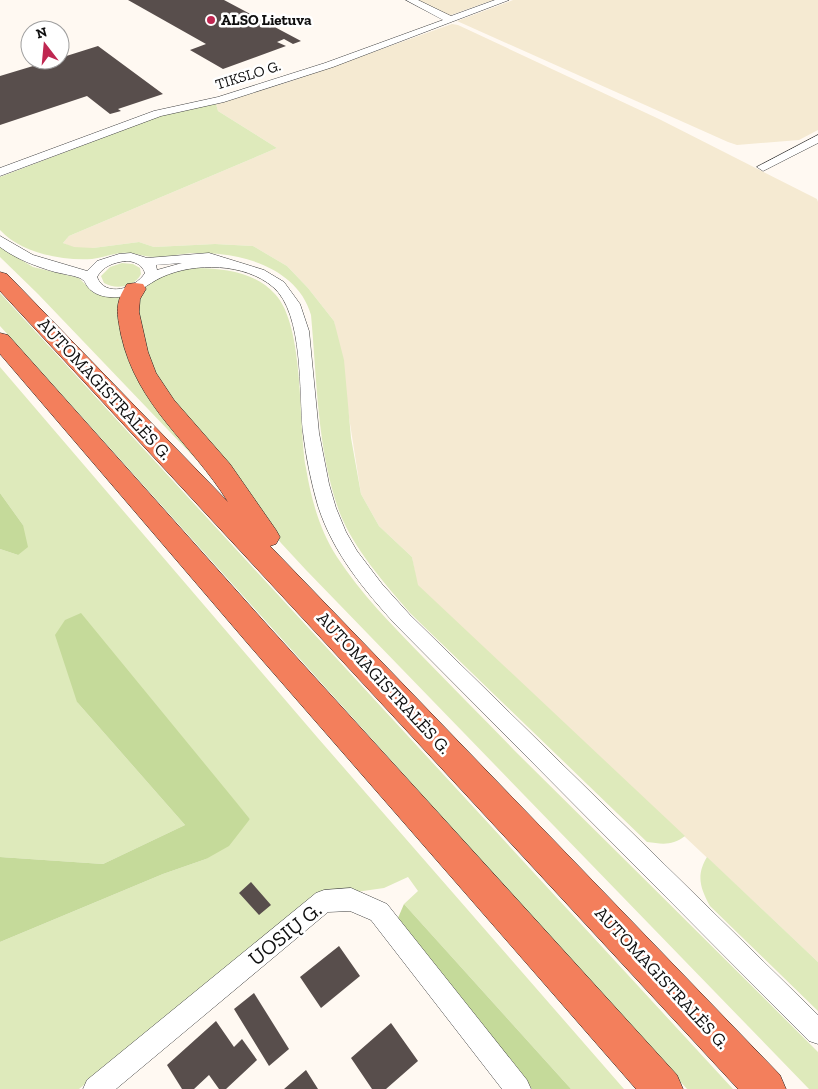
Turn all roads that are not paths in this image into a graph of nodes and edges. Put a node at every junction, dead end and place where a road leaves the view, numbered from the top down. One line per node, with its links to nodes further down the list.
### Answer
1 (411, 0): 3 (street)
2 (504, 0): 3 (street, TIKSLO G.)
3 (451, 20): 6 (street, TIKSLO G.)
4 (818, 138): 5 (street)
5 (763, 167)
6 (0, 172)
7 (0, 240): 8 (street)
8 (33, 259): 10 (street); 13 (street)
9 (145, 262): 10 (street); 11 (street); 14 (street)
10 (103, 263): 13 (street)
11 (232, 264): 14 (street); 17 (street)
12 (0, 278): 16 (highway, AUTOMAGISTRALĖS G.)
13 (91, 279): 14 (street)
14 (143, 283): 16 (highway)
15 (0, 340): 20 (highway)
16 (667, 983): 21 (highway, AUTOMAGISTRALĖS G.)
17 (818, 1032)
18 (96, 1089): 19 (street, UOSIŲ G.)
19 (518, 1089)
20 (663, 1089)
21 (766, 1089)

